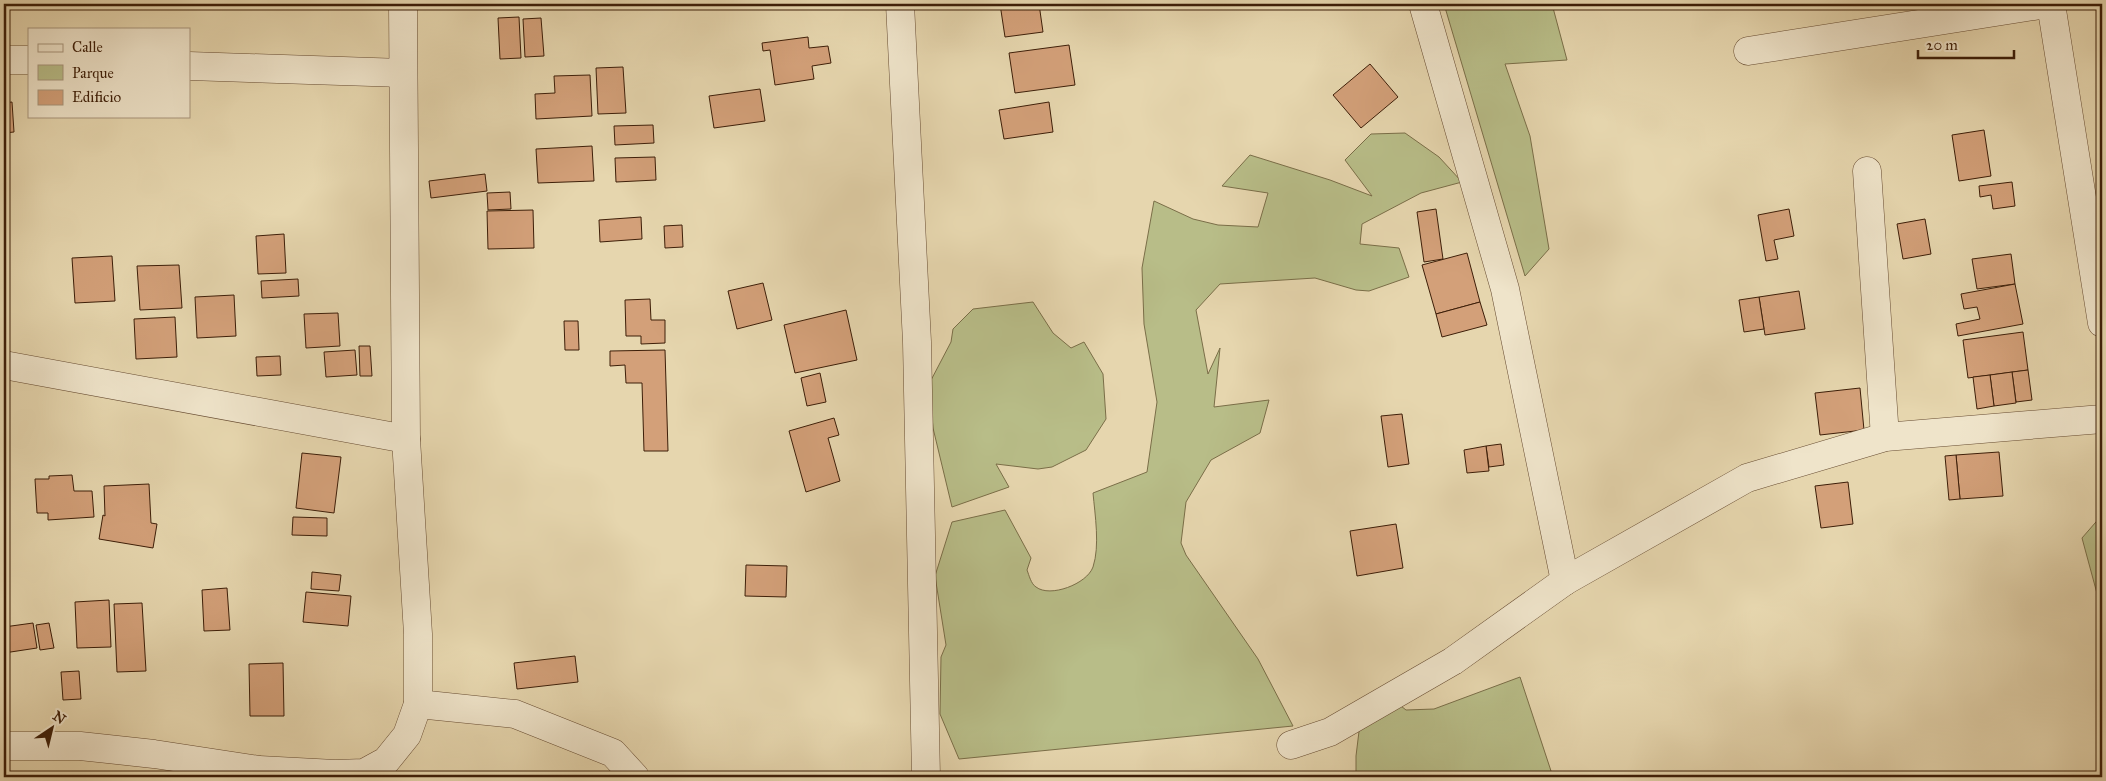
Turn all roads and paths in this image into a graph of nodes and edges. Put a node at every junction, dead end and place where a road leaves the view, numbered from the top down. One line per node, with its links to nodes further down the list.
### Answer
1 (403, 4): 10 (street)
2 (900, 4): 22 (street)
3 (1423, 4): 17 (street)
4 (2046, 4): 6 (street)
5 (2051, 4): 12 (street)
6 (1748, 51)
7 (4, 60): 8 (street)
8 (28, 60)
9 (190, 66): 10 (street)
10 (403, 73): 16 (street)
11 (1867, 171): 15 (street)
12 (2102, 323)
13 (4, 366): 16 (street)
14 (2102, 420): 15 (street)
15 (1885, 437): 17 (street)
16 (406, 439): 18 (street)
17 (1565, 581): 19 (street)
18 (418, 704): 20 (street); 21 (street)
19 (1291, 745)
20 (4, 746)
21 (635, 777)
22 (926, 777)

